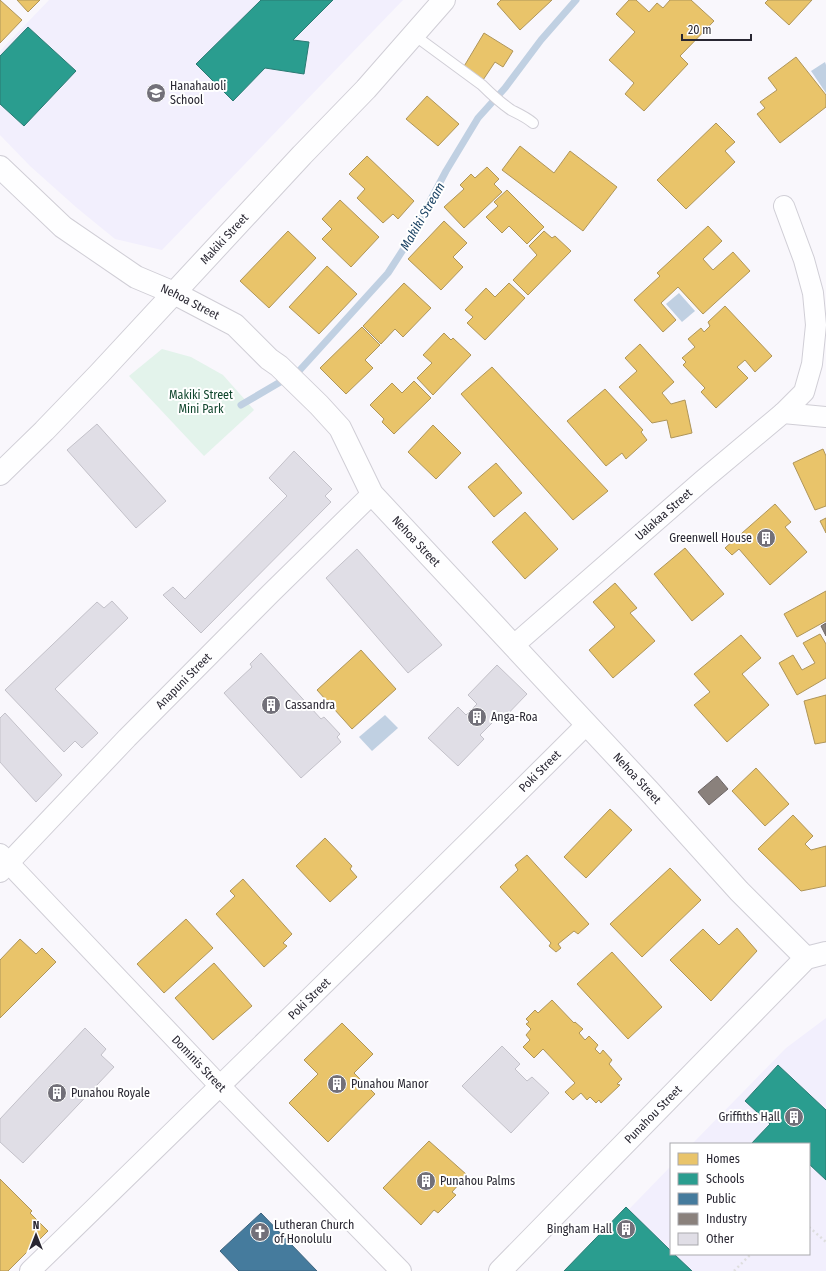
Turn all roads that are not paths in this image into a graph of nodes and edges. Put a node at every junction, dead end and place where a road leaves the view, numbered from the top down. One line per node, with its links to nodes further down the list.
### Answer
1 (444, 0): 2 (street, Makiki Street)
2 (414, 35): 3 (lane); 6 (street, Makiki Street)
3 (533, 123)
4 (0, 167): 6 (street, Nehoa Street)
5 (784, 206): 7 (street, Ualakaa Street)
6 (174, 293): 9 (street, Makiki Street); 10 (street, Nehoa Street)
7 (783, 413): 8 (street); 11 (street, Ualakaa Street)
8 (826, 417)
9 (0, 474)
10 (372, 494): 11 (street, Nehoa Street); 13 (street, Anapuni Street)
11 (513, 646): 12 (street, Nehoa Street)
12 (587, 724): 14 (street, Nehoa Street); 15 (street, Poki Street)
13 (3, 863): 15 (street, Dominis Street)
14 (816, 956): 18 (street, Punahou Street)
15 (220, 1086): 16 (street, Poki Street); 17 (street, Dominis Street)
16 (30, 1271)
17 (401, 1271)
18 (500, 1271)

